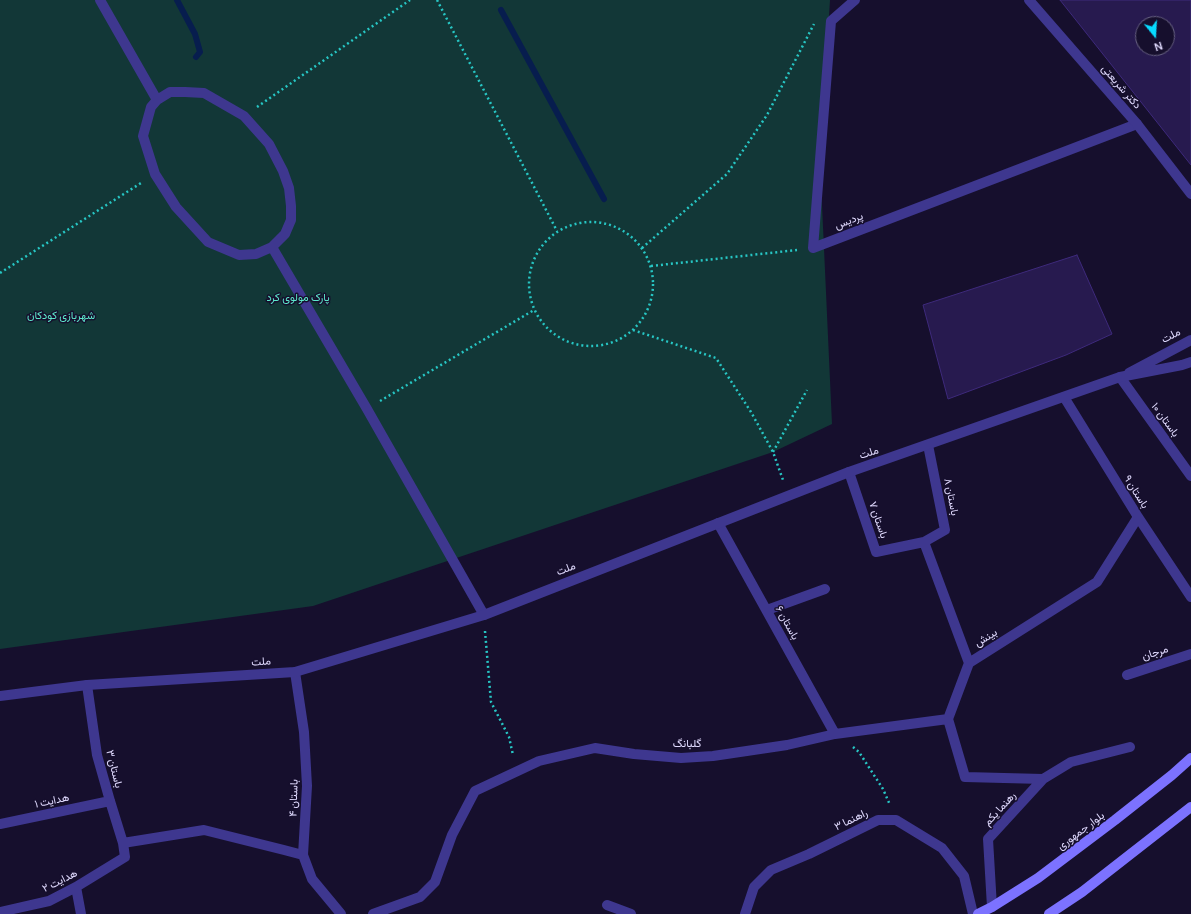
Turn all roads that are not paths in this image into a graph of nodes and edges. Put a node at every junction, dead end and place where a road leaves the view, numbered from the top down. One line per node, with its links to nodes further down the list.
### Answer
1 (100, 0): 4 (street)
2 (855, 0): 5 (street, پردیس)
3 (1029, 0): 5 (street, دکتر شریعتی)
4 (157, 100): 7 (street); 7 (street)
5 (1137, 124): 6 (street, دکتر شریعتی)
6 (1191, 194)
7 (272, 247): 21 (street)
8 (1191, 340): 10 (street, ملت)
9 (1191, 362): 10 (street, ملت)
10 (1120, 377): 11 (street, ملت); 14 (street, باستان ۱۰)
11 (1064, 397): 12 (street, ملت); 15 (street, باستان ۹)
12 (928, 445): 13 (street, ملت); 17 (street, باستان ۸)
13 (849, 472): 16 (street, ملت); 17 (street, باستان ۷)
14 (1191, 476)
15 (1138, 517): 19 (street, باستان ۹); 23 (street, بینش)
16 (718, 523): 20 (street, باستان ۶); 21 (street, ملت)
17 (924, 542): 23 (street)
18 (825, 589): 20 (street)
19 (1190, 594)
20 (767, 610): 29 (street, باستان ۶)
21 (484, 615): 24 (street, ملت)
22 (1191, 654): 25 (street, مرجان)
23 (969, 663): 28 (street, بینش)
24 (295, 672): 26 (street, ملت); 37 (street, باستان ۴)
25 (1127, 675)
26 (87, 685): 27 (street, ملت); 33 (street, باستان ۳)
27 (0, 696)
28 (948, 719): 29 (street); 32 (street, رهنما یکم)
29 (835, 734): 45 (street, گلبانگ)
30 (1130, 747): 32 (street, رهنما یکم)
31 (1191, 758): 41 (main road, بلوار جمهوری)
32 (1043, 779): 41 (street, رهنما یکم)
33 (110, 802): 35 (street, هدایت ۱); 36 (street, باستان ۳)
34 (1191, 807): 50 (main road)
35 (0, 824)
36 (123, 843): 37 (street); 38 (street, باستان ۳)
37 (304, 855): 44 (street, باستان ۴)
38 (125, 857): 39 (street, هدایت ۲)
39 (76, 887): 42 (street, هدایت ۲); 43 (street)
40 (607, 905): 46 (street)
41 (992, 907): 49 (main road, بلوار جمهوری)
42 (0, 912)
43 (81, 914)
44 (341, 914)
45 (372, 914)
46 (631, 914)
47 (745, 914): 48 (street, راهنما ۳)
48 (973, 914)
49 (978, 914)
50 (1049, 914)

